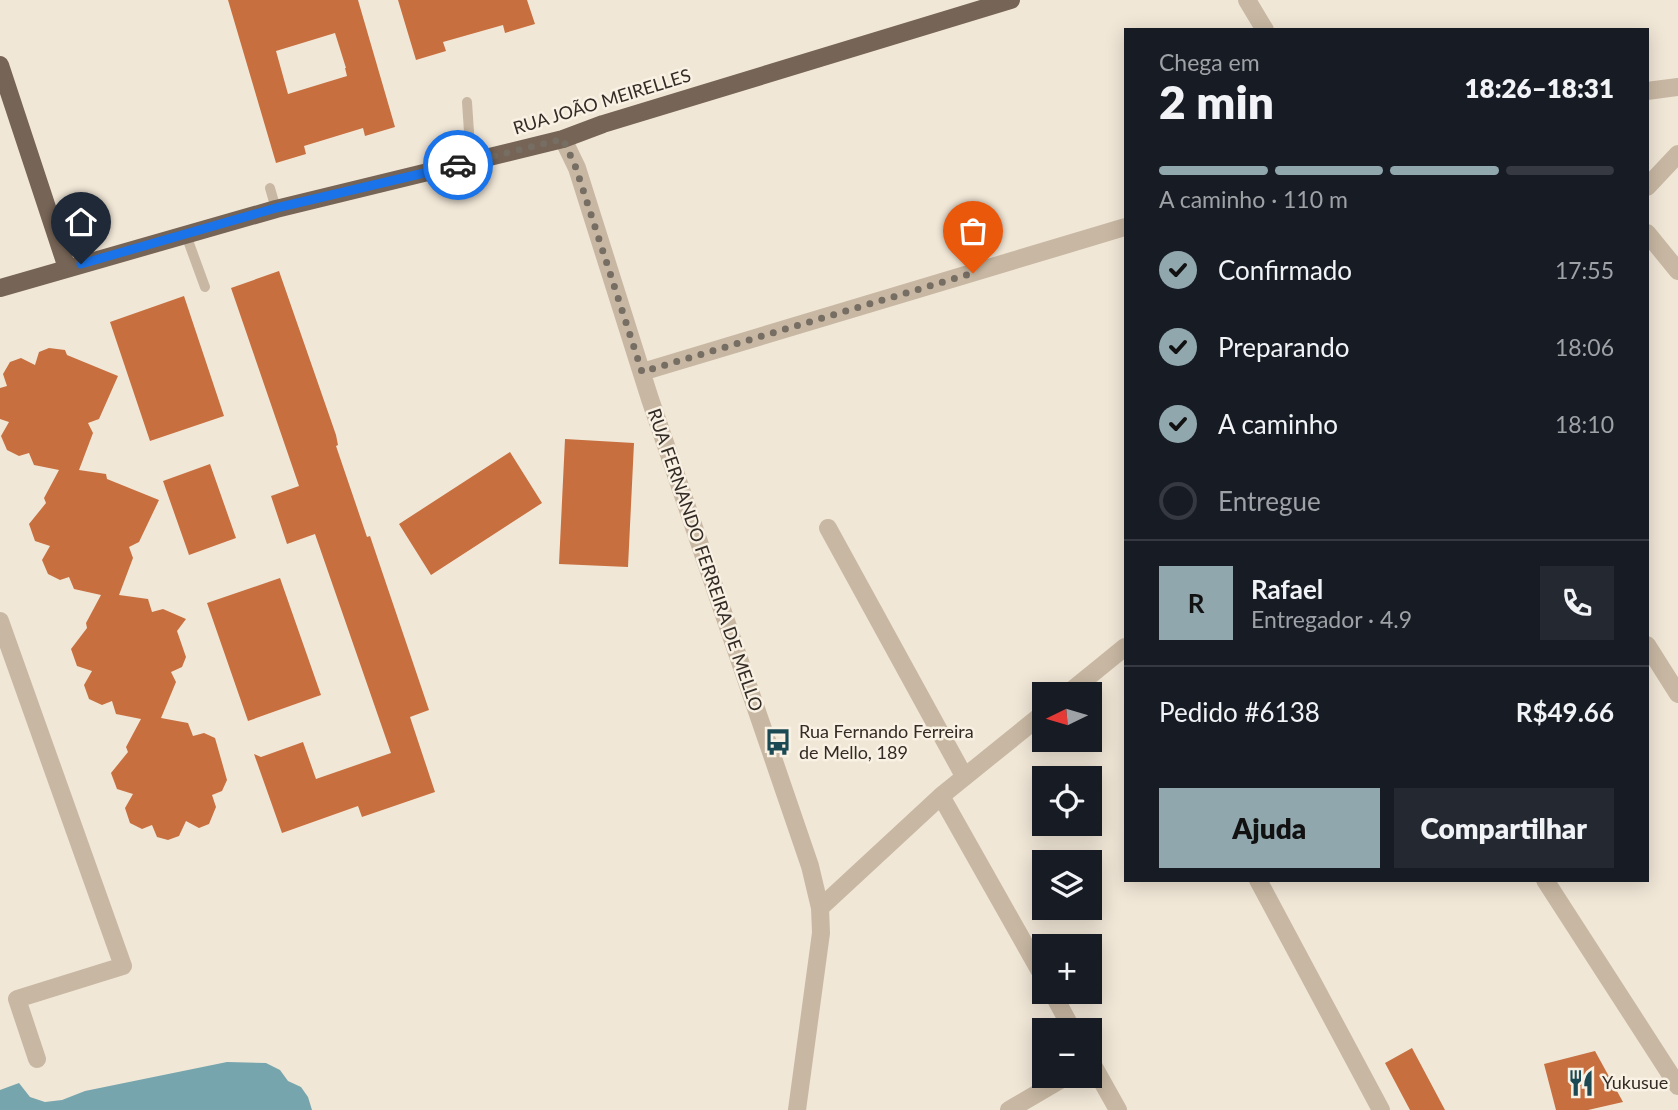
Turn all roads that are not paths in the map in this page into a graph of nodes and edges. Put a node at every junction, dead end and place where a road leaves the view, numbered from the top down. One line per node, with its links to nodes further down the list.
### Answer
1 (1011, 0): 8 (main road, RUA JOÃO MEIRELLES)
2 (1247, 0): 3 (street)
3 (1264, 28)
4 (0, 65): 17 (main road)
5 (1678, 87): 6 (street)
6 (1649, 91)
7 (467, 102): 10 (lane)
8 (563, 139): 10 (main road, RUA JOÃO MEIRELLES); 21 (street, RUA FERNANDO FERREIRA DE MELLO)
9 (1678, 154): 11 (street)
10 (471, 162): 13 (main road, RUA JOÃO MEIRELLES)
11 (1649, 185)
12 (270, 188): 13 (lane)
13 (276, 208): 15 (main road, RUA JOÃO MEIRELLES)
14 (1124, 227): 21 (street)
15 (186, 235): 17 (main road, RUA JOÃO MEIRELLES); 19 (lane)
16 (1649, 235): 18 (street)
17 (67, 268): 20 (main road, RUA JOÃO MEIRELLES)
18 (1678, 271)
19 (205, 287)
20 (0, 288)
21 (642, 372): 33 (street, RUA FERNANDO FERREIRA DE MELLO)
22 (828, 528): 29 (street)
23 (0, 621): 35 (street)
24 (1124, 648): 26 (street)
25 (1649, 648): 27 (street)
26 (1082, 682)
27 (1678, 694)
28 (1032, 722): 29 (street)
29 (964, 776): 30 (street)
30 (940, 796): 33 (street); 34 (street)
31 (1259, 882): 42 (street)
32 (1546, 882): 37 (street)
33 (820, 908): 39 (street, RUA FERNANDO FERREIRA DE MELLO)
34 (1032, 957)
35 (37, 1059)
36 (1102, 1082): 41 (street)
37 (1678, 1086)
38 (1047, 1088): 40 (street)
39 (797, 1110)
40 (1009, 1110)
41 (1118, 1110)
42 (1381, 1110)

